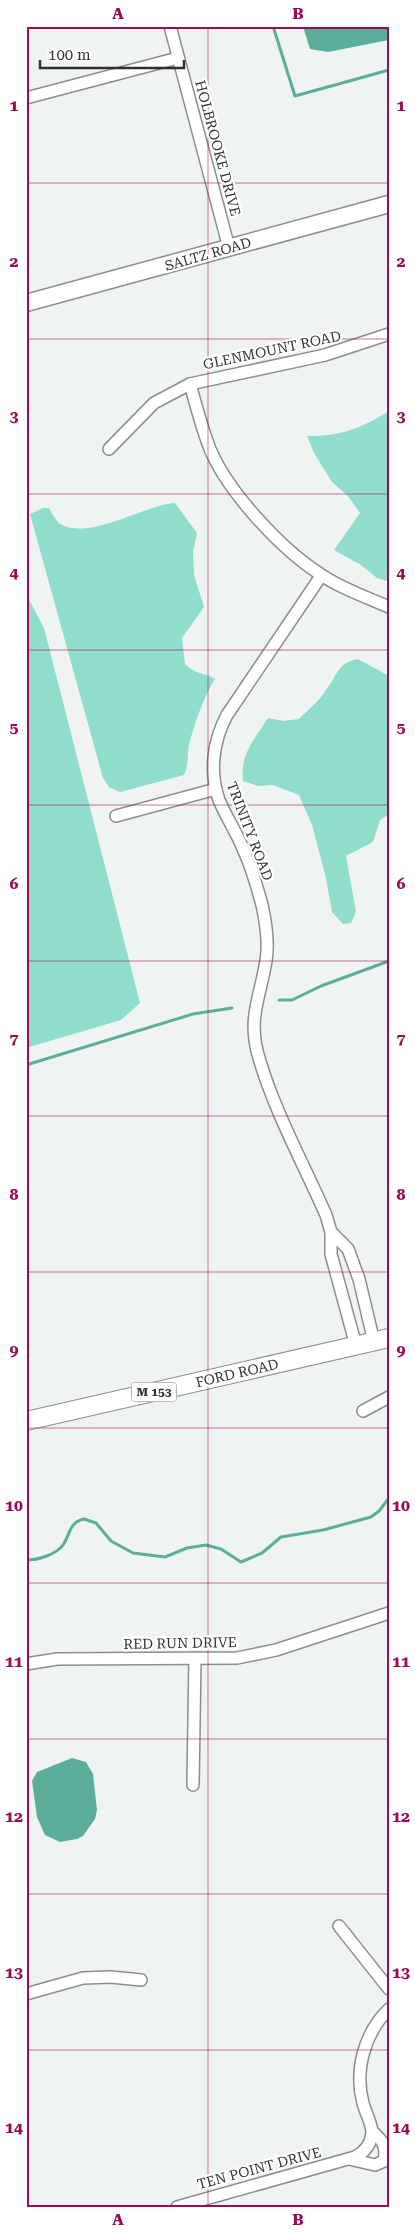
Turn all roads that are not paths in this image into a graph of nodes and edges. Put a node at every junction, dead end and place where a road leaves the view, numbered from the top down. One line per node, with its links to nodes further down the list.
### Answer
1 (170, 26): 2 (street, HOLBROOKE DRIVE)
2 (178, 58): 3 (street); 5 (street, HOLBROOKE DRIVE)
3 (26, 98)
4 (389, 204): 5 (street, SALTZ ROAD)
5 (229, 248): 6 (street, SALTZ ROAD)
6 (26, 303)
7 (389, 334): 8 (street, GLENMOUNT ROAD)
8 (190, 384): 9 (street, GLENMOUNT ROAD); 10 (street)
9 (109, 450)
10 (321, 576): 11 (street); 12 (street, TRINITY ROAD)
11 (389, 606)
12 (216, 789): 13 (street); 14 (street, TRINITY ROAD)
13 (116, 816)
14 (331, 1232): 15 (street, TRINITY ROAD); 16 (street, TRINITY ROAD)
15 (382, 1340): 16 (main road, FORD ROAD / M 153)
16 (356, 1346): 19 (main road, FORD ROAD / M 153)
17 (389, 1397): 18 (street)
18 (363, 1411)
19 (26, 1421)
20 (389, 1613): 21 (street, RED RUN DRIVE)
21 (195, 1658): 22 (street, RED RUN DRIVE); 23 (street)
22 (26, 1664)
23 (193, 1785)
24 (339, 1926): 26 (street)
25 (141, 1980): 27 (street)
26 (389, 1989)
27 (26, 1994)
28 (389, 2008): 29 (street)
29 (372, 2131): 30 (street, TEN POINT DRIVE); 30 (street, TEN POINT DRIVE)
30 (349, 2159): 31 (street, TEN POINT DRIVE)
31 (177, 2207)

